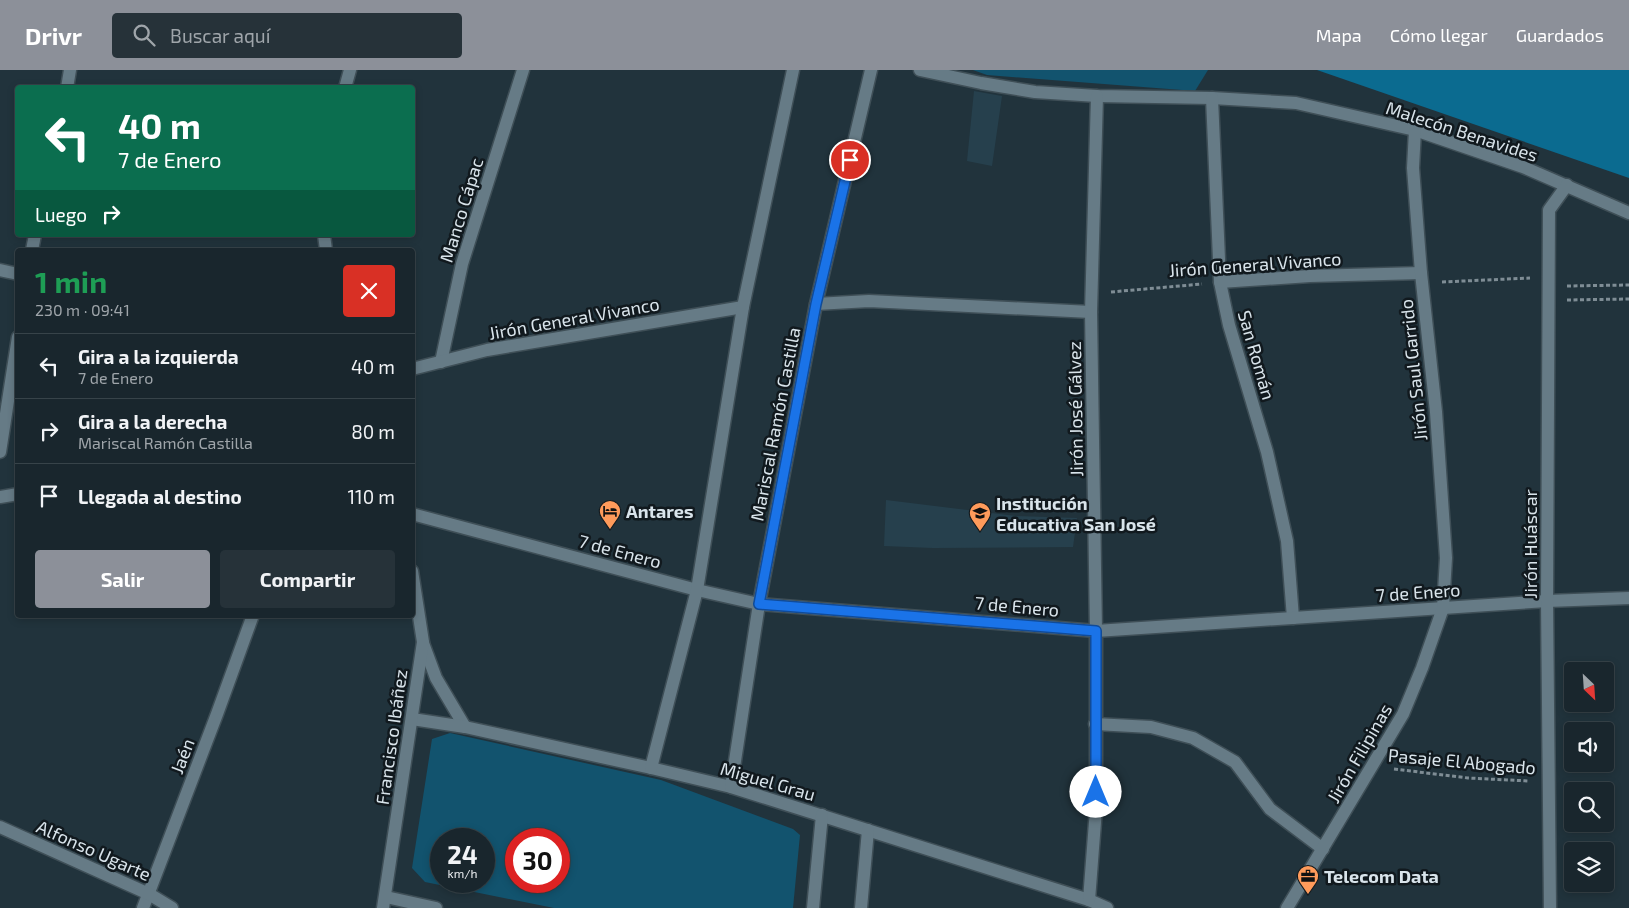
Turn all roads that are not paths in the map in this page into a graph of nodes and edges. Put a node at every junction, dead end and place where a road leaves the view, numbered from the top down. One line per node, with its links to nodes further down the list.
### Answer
1 (70, 70): 7 (street)
2 (350, 70): 8 (street)
3 (523, 70): 22 (street, Manco Cápac)
4 (793, 70): 19 (street)
5 (871, 70): 18 (street, Mariscal Ramón Castilla)
6 (920, 70): 9 (street, Malecón Benavides)
7 (68, 85)
8 (346, 85)
9 (1097, 96): 10 (street, Malecón Benavides); 20 (street, Jirón José Gálvez)
10 (1212, 98): 11 (street, Malecón Benavides); 17 (street, San Román)
11 (1415, 130): 12 (street, Malecón Benavides); 16 (street, Jirón Saul Garrido)
12 (1567, 185): 13 (street, Malecón Benavides); 31 (street, Jirón Huáscar)
13 (1629, 213)
14 (0, 270): 15 (street)
15 (15, 273)
16 (1422, 278): 17 (street, Jirón General Vivanco); 33 (street, Jirón Saul Garrido)
17 (1220, 282): 35 (street, San Román)
18 (816, 304): 20 (street); 32 (street, Mariscal Ramón Castilla)
19 (743, 307): 22 (street, Jirón General Vivanco); 29 (street)
20 (1091, 312): 36 (street, Jirón José Gálvez)
21 (15, 356): 24 (street)
22 (441, 362): 23 (street, Jirón General Vivanco)
23 (415, 368)
24 (0, 452)
25 (15, 494): 26 (street)
26 (0, 497)
27 (415, 515): 29 (street, 7 de Enero)
28 (415, 590): 37 (street, Francisco Ibáñez)
29 (697, 590): 32 (street, 7 de Enero); 41 (street)
30 (1629, 598): 31 (street, 7 de Enero)
31 (1547, 601): 33 (street, 7 de Enero); 57 (street, Jirón Huáscar)
32 (759, 604): 36 (street, 7 de Enero); 42 (street, Mariscal Ramón Castilla)
33 (1442, 608): 35 (street, 7 de Enero); 46 (street, Jirón Filipinas)
34 (251, 618): 47 (street, Jaén)
35 (1293, 618): 36 (street, 7 de Enero)
36 (1096, 631): 39 (street, Jirón José Gálvez)
37 (423, 642): 38 (street, Francisco Ibáñez); 40 (street)
38 (412, 718): 40 (street, Miguel Grau); 49 (street, Francisco Ibáñez)
39 (1096, 724): 46 (street); 48 (street, Jirón José Gálvez)
40 (465, 728): 41 (street, Miguel Grau)
41 (651, 768): 42 (street, Miguel Grau)
42 (730, 787): 43 (street, Miguel Grau)
43 (822, 815): 45 (street, Miguel Grau); 53 (street)
44 (0, 827): 47 (street, Alfonso Ugarte)
45 (868, 830): 48 (street, Miguel Grau); 54 (street)
46 (1323, 849): 56 (street, Jirón Filipinas)
47 (149, 894): 50 (street, Jaén); 51 (street, Alfonso Ugarte)
48 (1088, 900): 55 (street, Miguel Grau)
49 (385, 902): 52 (street)
50 (143, 908)
51 (172, 908)
52 (436, 908)
53 (813, 908)
54 (861, 908)
55 (1107, 908)
56 (1288, 908)
57 (1550, 908)

